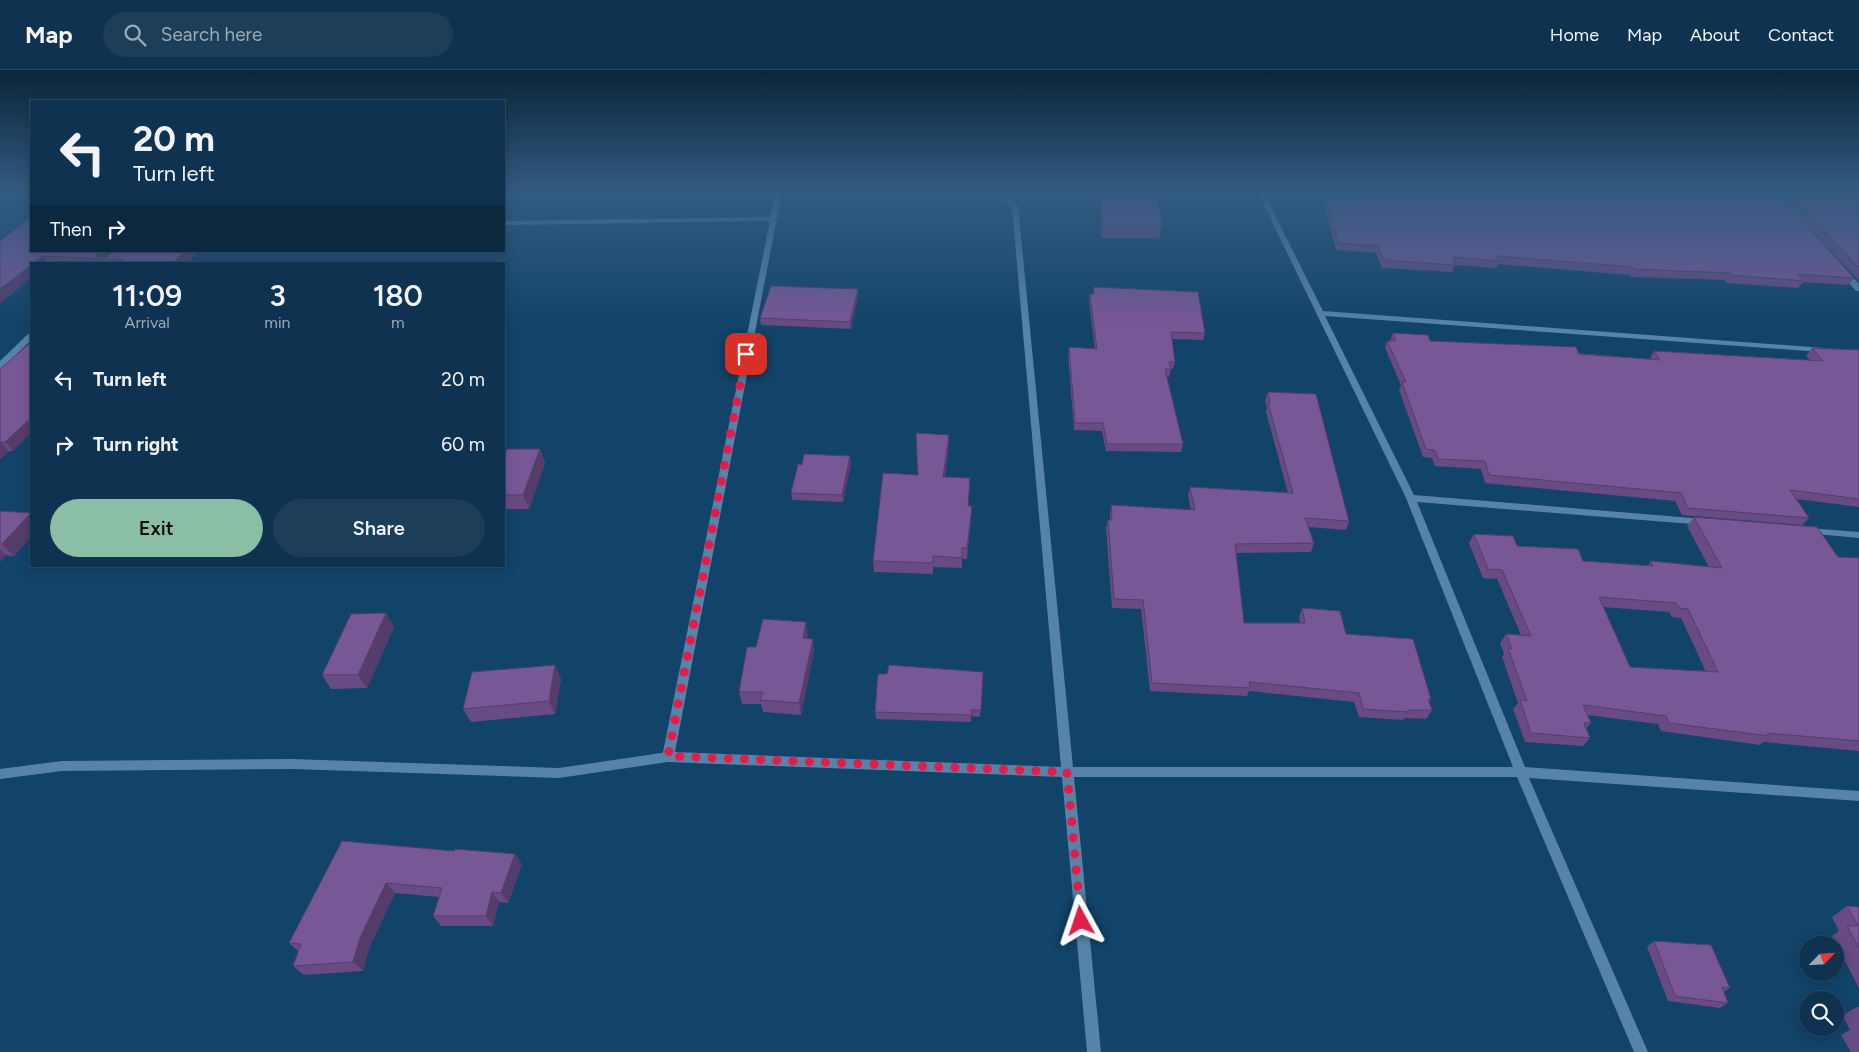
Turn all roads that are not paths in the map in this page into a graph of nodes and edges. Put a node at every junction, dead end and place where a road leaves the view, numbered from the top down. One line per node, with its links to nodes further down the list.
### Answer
1 (769, 237): 14 (street)
2 (1018, 237): 15 (street)
3 (1283, 237): 6 (street)
4 (1840, 268): 5 (street)
5 (1859, 289)
6 (1320, 313): 8 (street); 10 (street)
7 (30, 337): 9 (street)
8 (1830, 351)
9 (0, 366)
10 (1410, 498): 11 (street); 16 (street)
11 (1710, 523)
12 (1799, 530): 13 (street)
13 (1859, 535)
14 (668, 756): 15 (street); 17 (street)
15 (1067, 772): 16 (street); 19 (street)
16 (1521, 772): 18 (street); 20 (street)
17 (0, 774)
18 (1859, 796)
19 (1094, 1052)
20 (1641, 1052)

